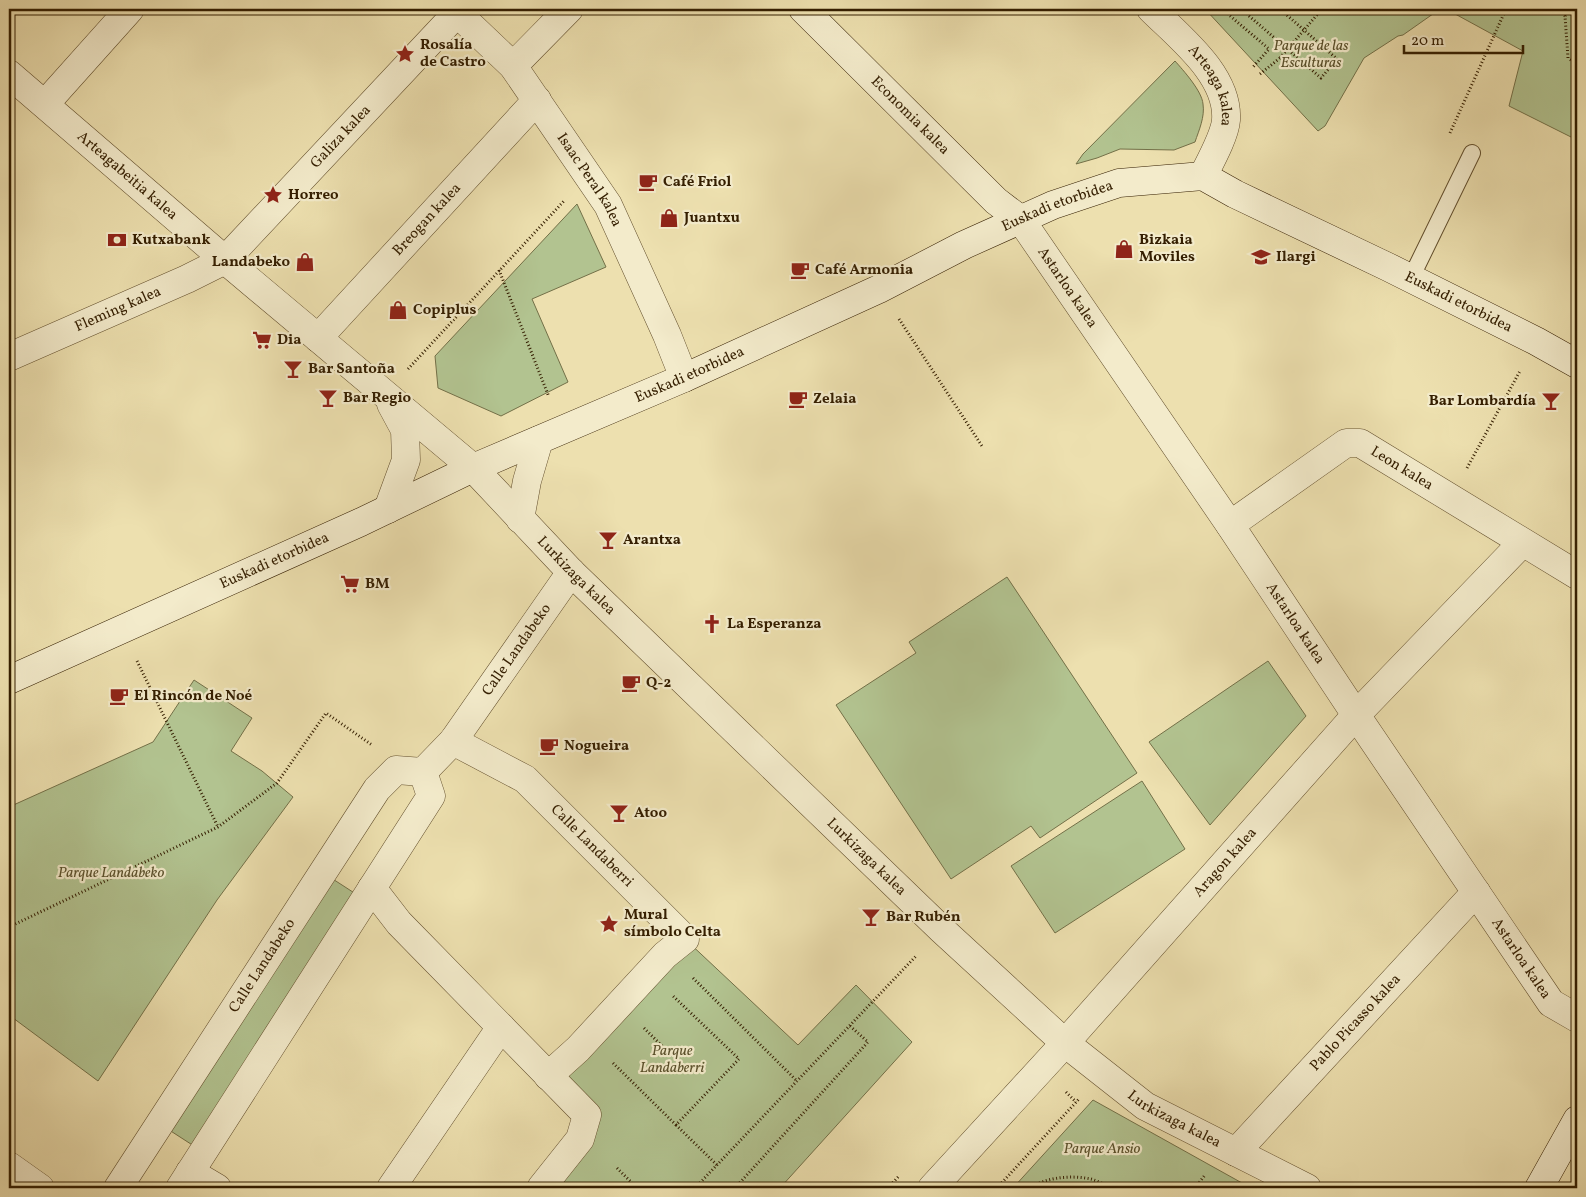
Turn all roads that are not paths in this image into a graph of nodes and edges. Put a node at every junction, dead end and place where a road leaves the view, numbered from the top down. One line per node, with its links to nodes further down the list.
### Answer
1 (130, 9): 9 (street)
2 (569, 9): 6 (street)
3 (803, 9): 12 (street, Economia kalea)
4 (1150, 9): 11 (street, Arteaga kalea)
5 (455, 11): 6 (street, Isaac Peral kalea); 13 (street, Galiza kalea)
6 (513, 66): 8 (street, Isaac Peral kalea)
7 (9, 74): 9 (street, Arteagabeitia kalea)
8 (537, 100): 15 (street, Breogan kalea); 18 (street, Isaac Peral kalea)
9 (45, 104): 13 (street, Arteagabeitia kalea)
10 (1472, 153): 14 (lane)
11 (1203, 176): 12 (street, Euskadi etorbidea); 14 (street, Euskadi etorbidea)
12 (1020, 220): 18 (street, Euskadi etorbidea); 24 (street, Astarloa kalea)
13 (225, 260): 15 (street, Arteagabeitia kalea); 16 (street, Fleming kalea)
14 (1411, 278): 17 (street, Euskadi etorbidea)
15 (318, 338): 19 (street, Arteagabeitia kalea)
16 (9, 357)
17 (1577, 364)
18 (684, 378): 20 (street, Euskadi etorbidea)
19 (393, 385): 21 (street, Arteagabeitia kalea); 22 (street, Arteagabeitia kalea)
20 (539, 440): 21 (street, Euskadi etorbidea); 23 (street)
21 (473, 468): 22 (street, Euskadi etorbidea); 23 (street, Lurkizaga kalea)
22 (388, 510): 28 (street, Euskadi etorbidea)
23 (520, 519): 26 (street, Lurkizaga kalea)
24 (1230, 524): 25 (street, Leon kalea); 29 (street, Astarloa kalea)
25 (1522, 543): 27 (street, Leon kalea); 29 (street, Aragon kalea)
26 (571, 572): 30 (street, Calle Landabeko); 36 (street, Lurkizaga kalea)
27 (1577, 575)
28 (9, 680)
29 (1356, 715): 33 (street, Astarloa kalea); 36 (street, Aragon kalea)
30 (453, 741): 31 (street, Calle Landabeko); 37 (street, Calle Landaberri)
31 (423, 772): 32 (street); 43 (street, Calle Landabeko)
32 (372, 888): 35 (street); 41 (street)
33 (1476, 892): 34 (street, Astarloa kalea); 39 (street, Pablo Picasso kalea)
34 (1577, 1018)
35 (501, 1026): 37 (street); 45 (street)
36 (1065, 1043): 39 (street, Lurkizaga kalea); 47 (street, Aragon kalea)
37 (548, 1076): 46 (street)
38 (1577, 1120): 49 (street)
39 (1236, 1152): 48 (street, Lurkizaga kalea)
40 (9, 1166): 42 (street)
41 (185, 1180): 44 (street)
42 (40, 1188)
43 (118, 1188)
44 (217, 1188)
45 (391, 1188)
46 (541, 1188)
47 (932, 1188)
48 (1307, 1188)
49 (1539, 1188)

